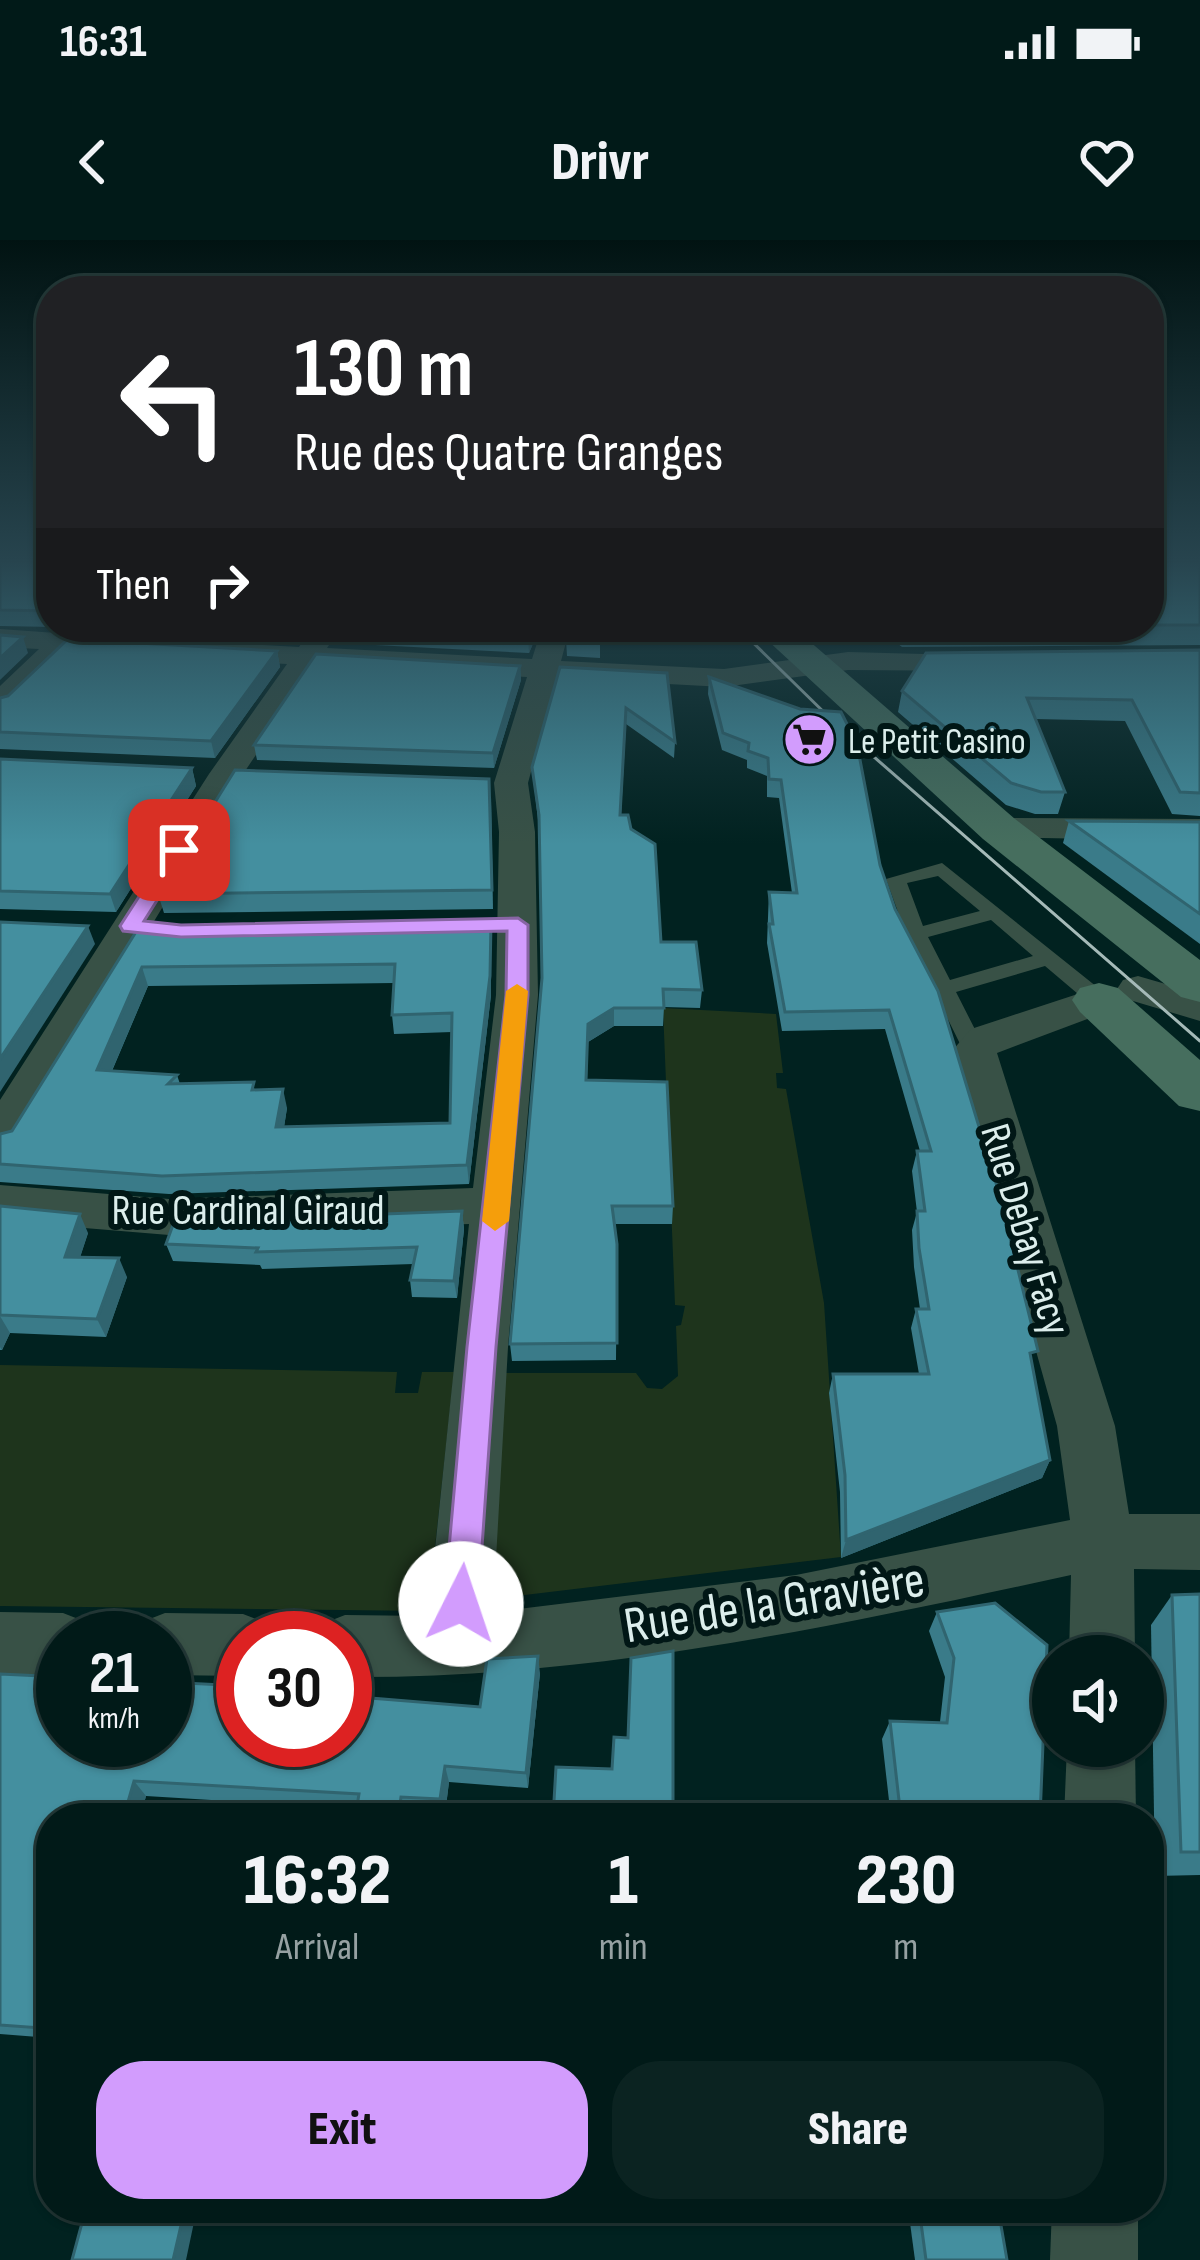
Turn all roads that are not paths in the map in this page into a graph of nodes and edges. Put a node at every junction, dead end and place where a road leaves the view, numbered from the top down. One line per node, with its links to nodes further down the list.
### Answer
1 (51, 655): 10 (street)
2 (308, 655): 12 (street)
3 (422, 655): 9 (street)
4 (550, 655): 9 (street)
5 (803, 655): 8 (main road)
6 (816, 655): 8 (main road)
7 (1017, 661): 8 (street)
8 (814, 665): 9 (street); 14 (main road)
9 (546, 671): 18 (street)
10 (0, 703)
11 (181, 772): 12 (street)
12 (226, 774): 13 (street); 20 (street)
13 (269, 776)
14 (999, 829): 15 (street); 22 (main road)
15 (1200, 830)
16 (995, 913): 23 (lane); 23 (lane); 24 (lane)
17 (472, 925): 18 (street)
18 (518, 925): 34 (street)
19 (87, 926): 20 (street)
20 (131, 926): 21 (street); 30 (street)
21 (181, 931)
22 (1126, 931): 25 (main road); 27 (main road)
23 (916, 934): 26 (lane)
24 (1049, 958): 26 (lane); 27 (lane)
25 (1200, 986)
26 (944, 989): 29 (lane)
27 (1119, 995): 28 (street); 29 (street); 31 (main road)
28 (1200, 1007)
29 (974, 1051): 35 (street, Rue Debay Facy)
30 (15, 1090): 32 (street)
31 (1200, 1092)
32 (0, 1137)
33 (0, 1203): 34 (street, Rue Cardinal Giraud)
34 (497, 1205): 41 (street)
35 (1103, 1541): 36 (street, Rue de la Gravière); 37 (street, Rue Debay Facy); 41 (street, Rue de la Gravière)
36 (1200, 1543)
37 (1102, 1635)
38 (0, 1643): 39 (street)
39 (36, 1644)
40 (372, 1646): 41 (street, Rue de la Gravière)
41 (458, 1647)
42 (1101, 1767): 43 (street)
43 (1100, 1803)
44 (1095, 2223): 45 (street)
45 (1094, 2260)

